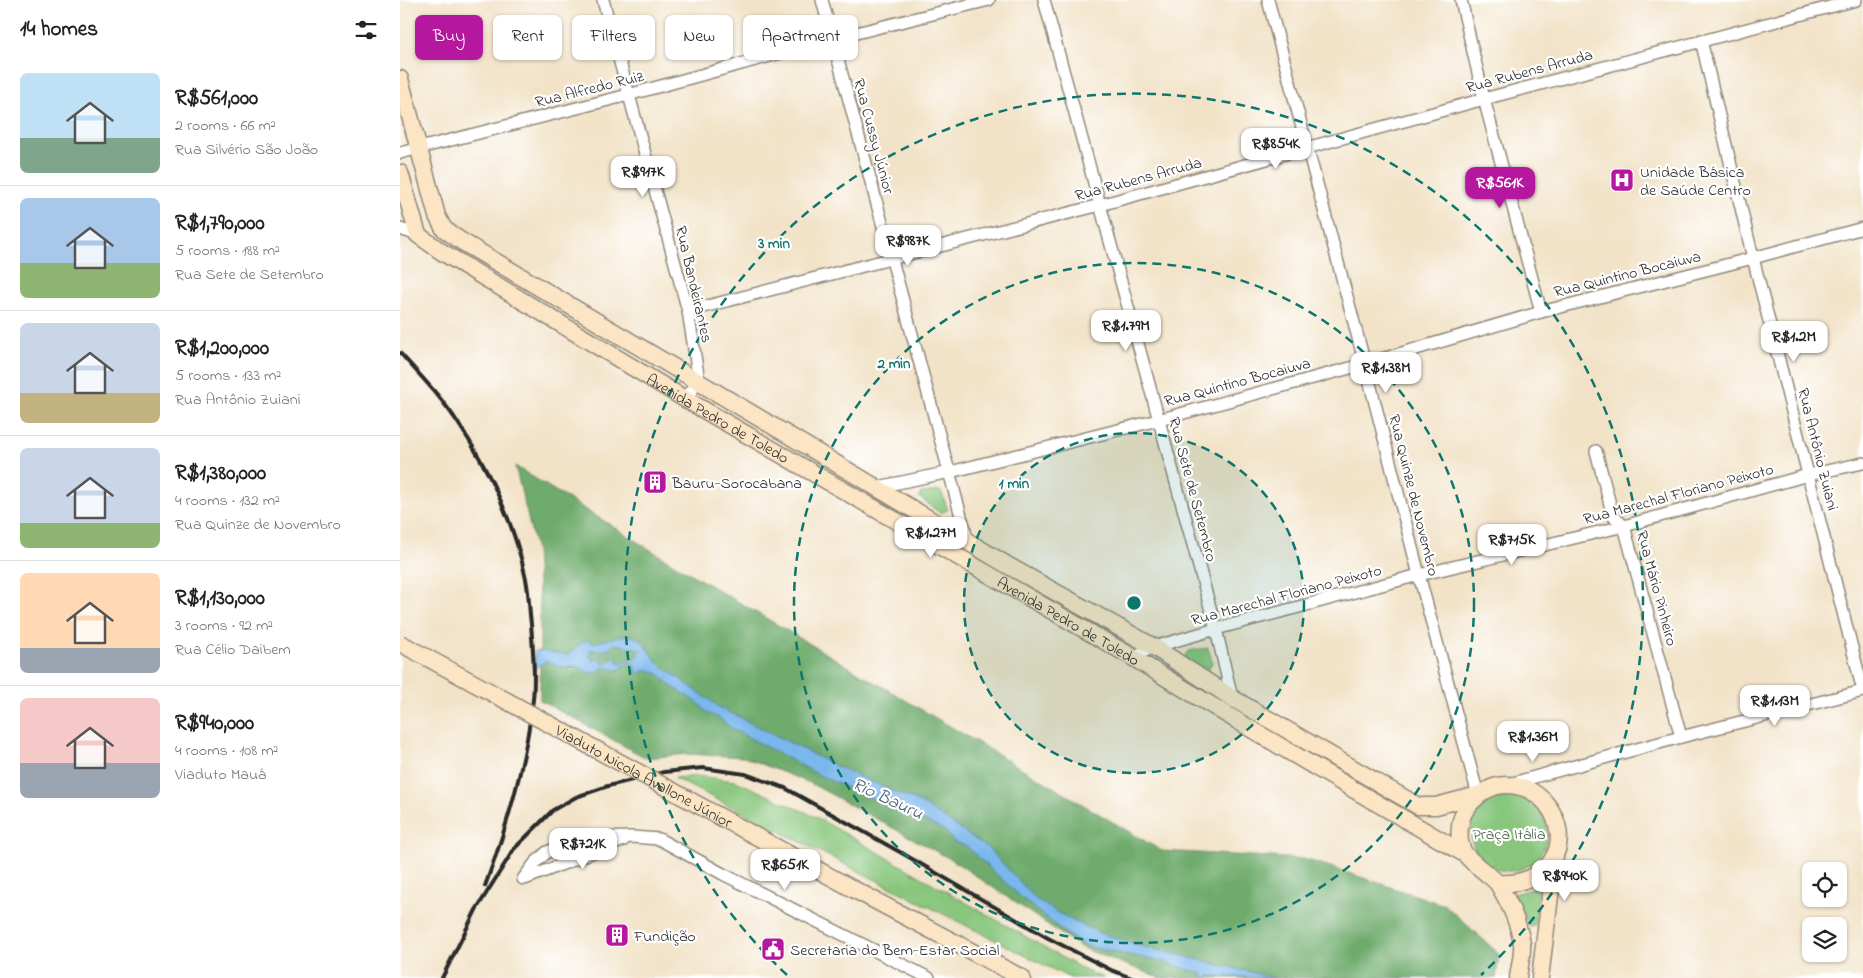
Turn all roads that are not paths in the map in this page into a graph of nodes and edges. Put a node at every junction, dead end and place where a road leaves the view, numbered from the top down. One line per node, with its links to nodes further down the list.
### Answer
1 (603, 0): 14 (street, Rua Bandeirantes)
2 (822, 0): 8 (street, Rua Cussy Júnior)
3 (989, 0): 9 (street, Rua Alfredo Ruiz)
4 (1044, 0): 20 (street, Rua Sete de Setembro)
5 (1268, 0): 17 (street, Rua Quinze de Novembro)
6 (1461, 0): 15 (street)
7 (1856, 0): 10 (street, Rua Rubens Arruda)
8 (826, 15)
9 (858, 33)
10 (1702, 40): 15 (street, Rua Rubens Arruda); 24 (street, Rua Antônio Zuiani)
11 (756, 60): 14 (street, Rua Alfredo Ruiz)
12 (838, 60): 25 (street, Rua Cussy Júnior)
13 (400, 79): 16 (main road)
14 (628, 95): 16 (street, Rua Alfredo Ruiz); 26 (street, Rua Bandeirantes)
15 (1484, 99): 17 (street, Rua Rubens Arruda); 27 (street)
16 (419, 148): 18 (street, Rua Alfredo Ruiz); 29 (main road, Avenida Pedro de Toledo)
17 (1307, 148): 20 (street, Rua Rubens Arruda); 28 (street, Rua Quinze de Novembro)
18 (400, 153)
19 (400, 173): 23 (main road)
20 (1100, 205): 25 (street, Rua Rubens Arruda); 31 (street, Rua Sete de Setembro)
21 (1863, 228): 24 (street, Rua Quintino Bocaiuva)
22 (400, 229): 23 (street)
23 (418, 235): 30 (main road, Avenida Pedro de Toledo)
24 (1753, 258): 27 (street, Rua Quintino Bocaiuva); 35 (street, Rua Antônio Zuiani)
25 (892, 259): 26 (street, Rua Rubens Arruda); 34 (street, Rua Cussy Júnior)
26 (688, 311): 29 (street, Rua Bandeirantes)
27 (1542, 312): 28 (street, Rua Quintino Bocaiuva)
28 (1365, 364): 31 (street, Rua Quintino Bocaiuva); 40 (street, Rua Quinze de Novembro)
29 (699, 381): 30 (street); 36 (main road, Avenida Pedro de Toledo)
30 (685, 399): 41 (main road, Avenida Pedro de Toledo)
31 (1158, 420): 34 (street, Rua Quintino Bocaiuva); 42 (street, Rua Sete de Setembro)
32 (1596, 451): 37 (street, Rua Mário Pinheiro)
33 (1863, 463): 35 (street, Rua Marechal Floriano Peixoto)
34 (950, 472): 36 (street, Rua Quintino Bocaiuva); 38 (street, Rua Cussy Júnior)
35 (1808, 475): 37 (street, Rua Marechal Floriano Peixoto); 46 (street, Rua Antônio Zuiani)
36 (878, 487): 38 (main road, Avenida Pedro de Toledo)
37 (1624, 526): 40 (street, Rua Marechal Floriano Peixoto); 48 (street, Rua Mário Pinheiro)
38 (968, 542): 39 (main road, Avenida Pedro de Toledo)
39 (1007, 565): 41 (main road); 44 (main road, Avenida Pedro de Toledo)
40 (1419, 575): 42 (street, Rua Marechal Floriano Peixoto); 50 (street, Rua Quinze de Novembro)
41 (998, 580): 45 (main road, Avenida Pedro de Toledo)
42 (1216, 629): 44 (street, Rua Marechal Floriano Peixoto); 47 (street, Rua Sete de Setembro)
43 (400, 643): 56 (main road, Viaduto Nicola Avallone Júnior, bridge)
44 (1154, 647): 45 (street, Rua Marechal Floriano Peixoto); 47 (main road, Avenida Pedro de Toledo)
45 (1132, 657): 47 (main road, Avenida Pedro de Toledo)
46 (1863, 691): 48 (street)
47 (1229, 706): 50 (main road, Avenida Pedro de Toledo); 52 (main road, Avenida Pedro de Toledo)
48 (1681, 737): 49 (street)
49 (1506, 784): 50 (main road); 53 (main road)
50 (1478, 795): 52 (main road)
51 (632, 837): 51 (street); 55 (street)
52 (1463, 853): 54 (main road)
53 (1555, 855): 54 (main road); 58 (main road)
54 (1497, 883): 57 (main road)
55 (929, 978)
56 (1022, 978)
57 (1518, 978)
58 (1540, 978)

